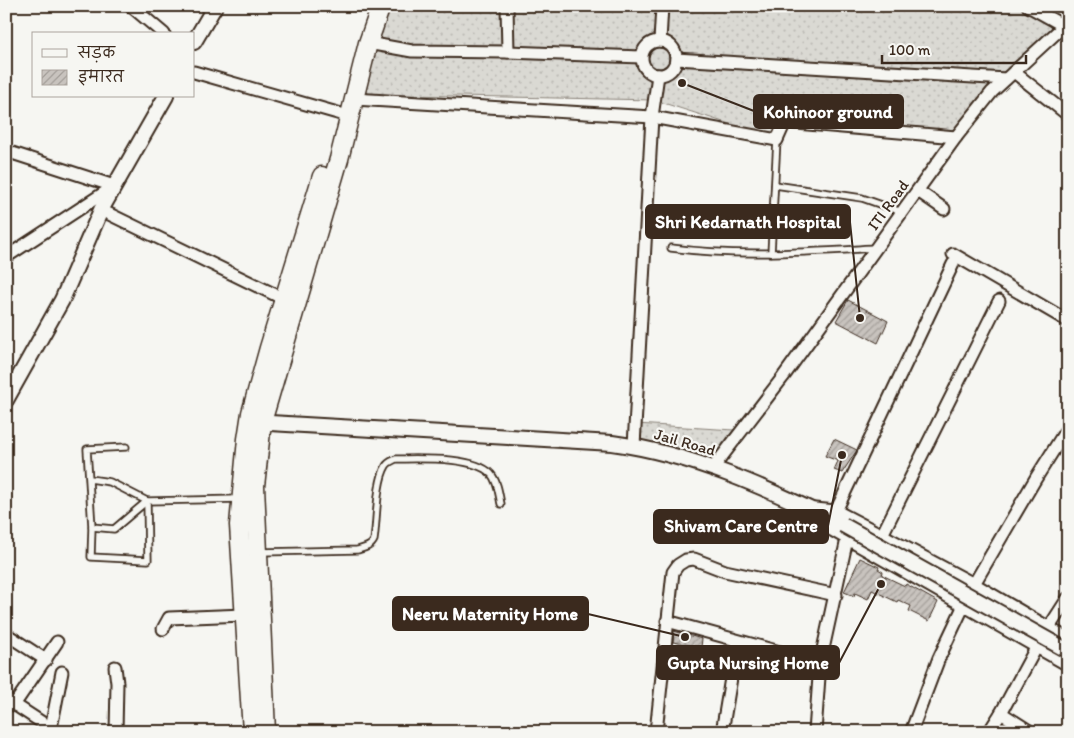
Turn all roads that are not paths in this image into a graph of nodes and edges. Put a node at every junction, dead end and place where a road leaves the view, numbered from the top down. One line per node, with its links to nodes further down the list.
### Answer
1 (131, 6): 8 (street)
2 (215, 6): 9 (street)
3 (381, 6): 11 (main road)
4 (507, 6): 12 (street)
5 (662, 6): 10 (street)
6 (1028, 6): 7 (street)
7 (1066, 24): 16 (street, ITI Road)
8 (162, 32)
9 (195, 40)
10 (660, 41): 13 (street); 14 (street)
11 (368, 43): 12 (street); 19 (main road)
12 (508, 52): 13 (street)
13 (641, 57): 17 (street)
14 (676, 59): 16 (street); 17 (street)
15 (195, 72): 20 (street)
16 (1010, 75): 21 (street); 23 (street, ITI Road)
17 (658, 76): 22 (street)
18 (165, 98): 27 (street)
19 (354, 99): 20 (main road); 22 (street); 40 (main road)
20 (342, 114): 36 (main road)
21 (1068, 115)
22 (652, 117): 24 (street); 42 (street)
23 (956, 138): 24 (street); 28 (street, ITI Road)
24 (777, 140): 26 (lane)
25 (6, 150): 27 (street)
26 (775, 185): 31 (lane); 34 (lane)
27 (114, 186): 29 (street); 35 (street)
28 (918, 191): 30 (street); 31 (street, ITI Road)
29 (101, 210): 36 (street); 39 (street)
30 (944, 210)
31 (902, 213): 33 (street, ITI Road)
32 (671, 248): 34 (lane)
33 (877, 248): 34 (lane); 44 (street, ITI Road)
34 (771, 253)
35 (6, 257)
36 (284, 299): 40 (main road)
37 (998, 301): 52 (street)
38 (1068, 321): 50 (street)
39 (6, 400)
40 (256, 422): 42 (street, Jail Road); 46 (main road); 54 (main road)
41 (1068, 427): 55 (street)
42 (634, 446): 44 (street, Jail Road)
43 (126, 447): 45 (lane)
44 (713, 468): 49 (street, Jail Road)
45 (90, 479): 47 (lane); 51 (lane)
46 (241, 499): 47 (lane); 59 (main road)
47 (147, 501): 51 (lane); 51 (lane)
48 (501, 504): 54 (lane)
49 (814, 511): 50 (street); 53 (street); 68 (street, Jail Road, bridge)
50 (836, 511): 52 (street)
51 (92, 527)
52 (882, 535): 55 (street)
53 (847, 539): 56 (street); 58 (street)
54 (258, 552): 79 (main road)
55 (974, 584): 61 (street)
56 (836, 596): 60 (street); 70 (street)
57 (1068, 598): 61 (street)
58 (964, 605): 67 (street); 83 (street)
59 (244, 616): 62 (street); 78 (main road)
60 (667, 622): 66 (street); 80 (street)
61 (1048, 628): 64 (street); 67 (street)
62 (163, 629)
63 (6, 634): 69 (street)
64 (1068, 639)
65 (57, 642): 69 (street)
66 (737, 642): 70 (street); 81 (street)
67 (1037, 646): 71 (street); 75 (street)
68 (1068, 652)
69 (46, 660): 74 (street)
70 (820, 663): 82 (street)
71 (1068, 665)
72 (115, 667): 77 (street)
73 (62, 672): 76 (street)
74 (10, 702): 76 (street)
75 (1001, 713): 84 (street); 85 (street)
76 (52, 730)
77 (116, 732)
78 (252, 732)
79 (266, 732)
80 (656, 732)
81 (722, 732)
82 (815, 732)
83 (911, 732)
84 (989, 732)
85 (1031, 732)

